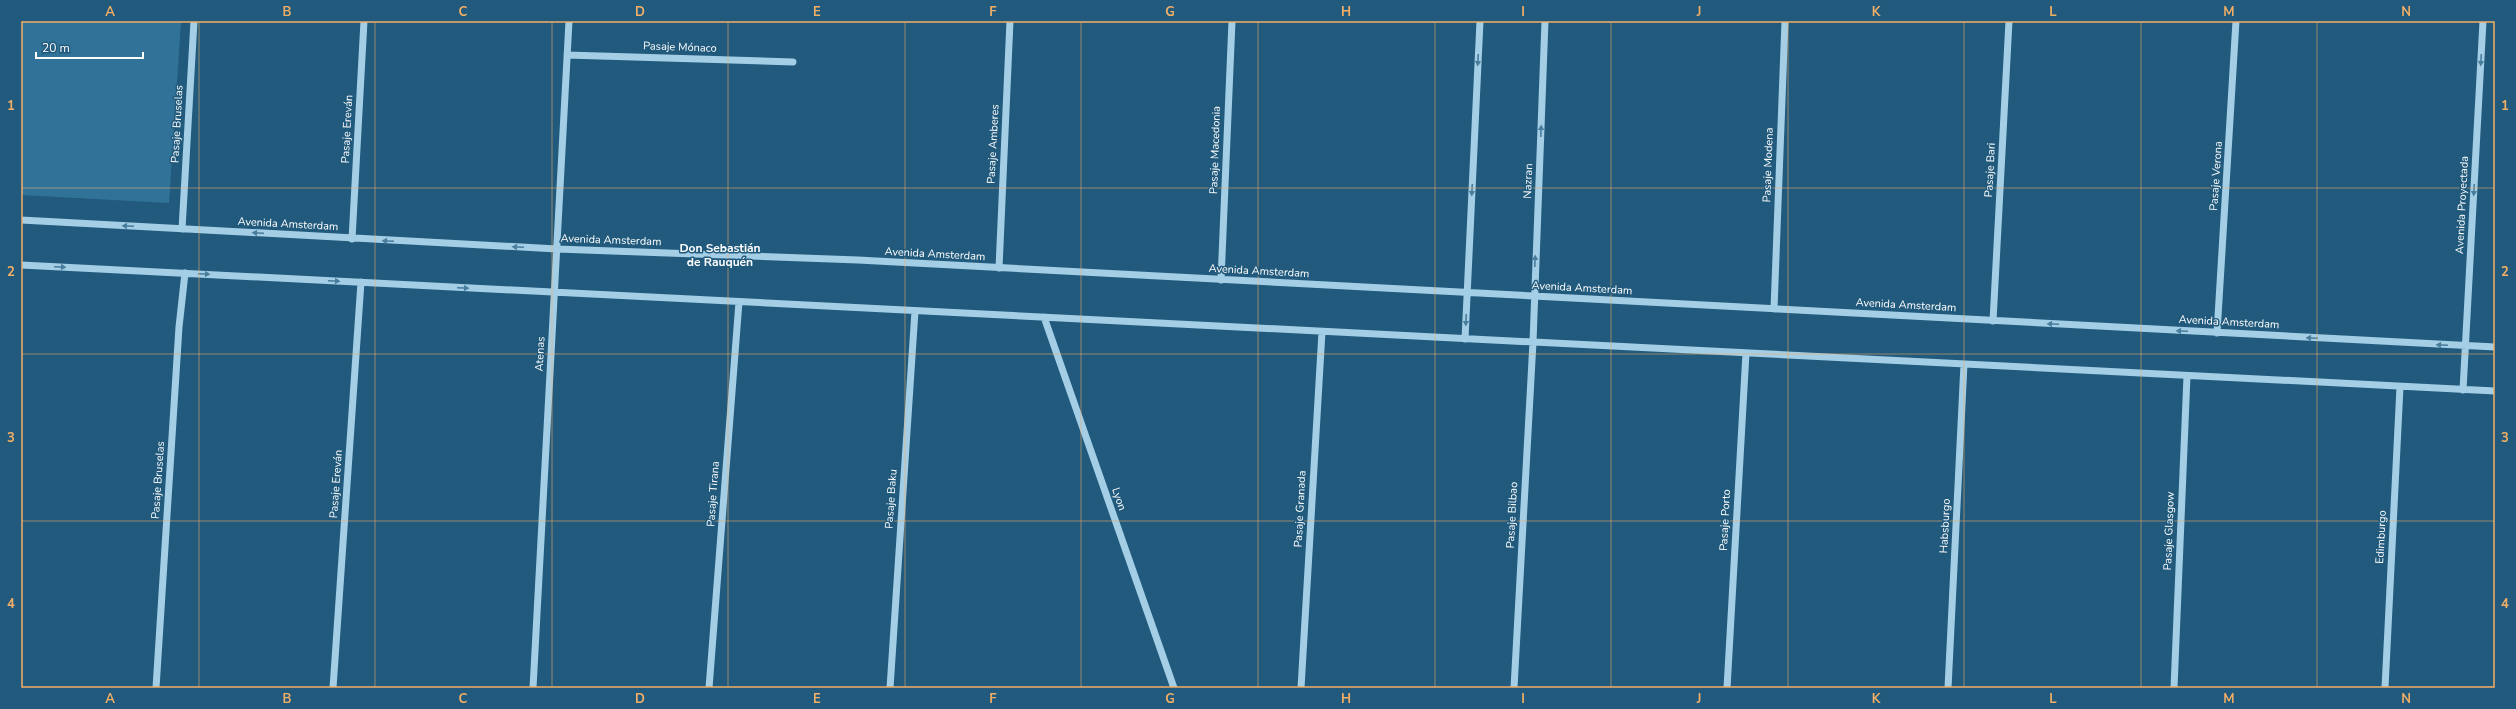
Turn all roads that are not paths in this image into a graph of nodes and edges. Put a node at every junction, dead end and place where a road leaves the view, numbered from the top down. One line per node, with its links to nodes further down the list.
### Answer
1 (194, 21): 15 (street, Pasaje Bruselas)
2 (364, 21): 16 (street, Pasaje Ereván)
3 (569, 21): 12 (street, Atenas)
4 (1010, 21): 19 (street, Pasaje Amberes)
5 (1232, 21): 21 (street, Pasaje Macedonia)
6 (1480, 21): 24 (street, one-way to 24)
7 (1545, 21): 25 (street, Nazran, one-way to 7)
8 (1785, 21): 27 (street, Pasaje Modena)
9 (2009, 21): 30 (street, Pasaje Bari)
10 (2236, 21): 32 (street, Pasaje Verona)
11 (2483, 21): 35 (street, Avenida Proyectada, one-way to 35)
12 (567, 55): 13 (street, Pasaje Mónaco); 17 (street, Atenas)
13 (793, 62)
14 (21, 220): 15 (street, Avenida Amsterdam, one-way to 14)
15 (182, 229): 16 (street, Avenida Amsterdam, one-way to 15)
16 (352, 239): 17 (street, Avenida Amsterdam, one-way to 16)
17 (556, 249): 19 (street, Avenida Amsterdam); 23 (street, Atenas)
18 (21, 265): 20 (street, one-way to 20)
19 (998, 268): 21 (street, Avenida Amsterdam)
20 (185, 274): 22 (street, one-way to 22); 43 (street, Pasaje Bruselas)
21 (1221, 280): 24 (street, Avenida Amsterdam)
22 (361, 282): 23 (street, one-way to 23); 44 (street, Pasaje Ereván)
23 (554, 292): 26 (street); 45 (street, Atenas)
24 (1467, 293): 25 (street, Avenida Amsterdam); 33 (street, one-way to 33)
25 (1534, 296): 27 (street, Avenida Amsterdam); 34 (street, Nazran)
26 (738, 302): 28 (street); 46 (street, Pasaje Tirana)
27 (1774, 309): 30 (street, Avenida Amsterdam)
28 (915, 311): 29 (street); 47 (street, Pasaje Baku)
29 (1044, 317): 31 (street); 48 (street, Lyon)
30 (1994, 321): 32 (street, Avenida Amsterdam, one-way to 30)
31 (1322, 332): 33 (street); 49 (street, Pasaje Granada)
32 (2217, 333): 35 (street, Avenida Amsterdam, one-way to 32)
33 (1465, 339): 34 (street)
34 (1533, 342): 37 (street); 50 (street, Pasaje Bilbao)
35 (2466, 346): 36 (street, Avenida Amsterdam); 41 (street, Avenida Proyectada)
36 (2495, 347)
37 (1746, 354): 38 (street); 51 (street, Pasaje Porto)
38 (1964, 364): 39 (street); 52 (street, Habsburgo)
39 (2187, 376): 40 (street); 53 (street, Pasaje Glasgow)
40 (2400, 386): 41 (street); 54 (street, Edimburgo)
41 (2463, 390): 42 (street)
42 (2495, 391)
43 (156, 688)
44 (333, 688)
45 (533, 688)
46 (709, 688)
47 (890, 688)
48 (1174, 688)
49 (1301, 688)
50 (1514, 688)
51 (1727, 688)
52 (1948, 688)
53 (2174, 688)
54 (2385, 688)

